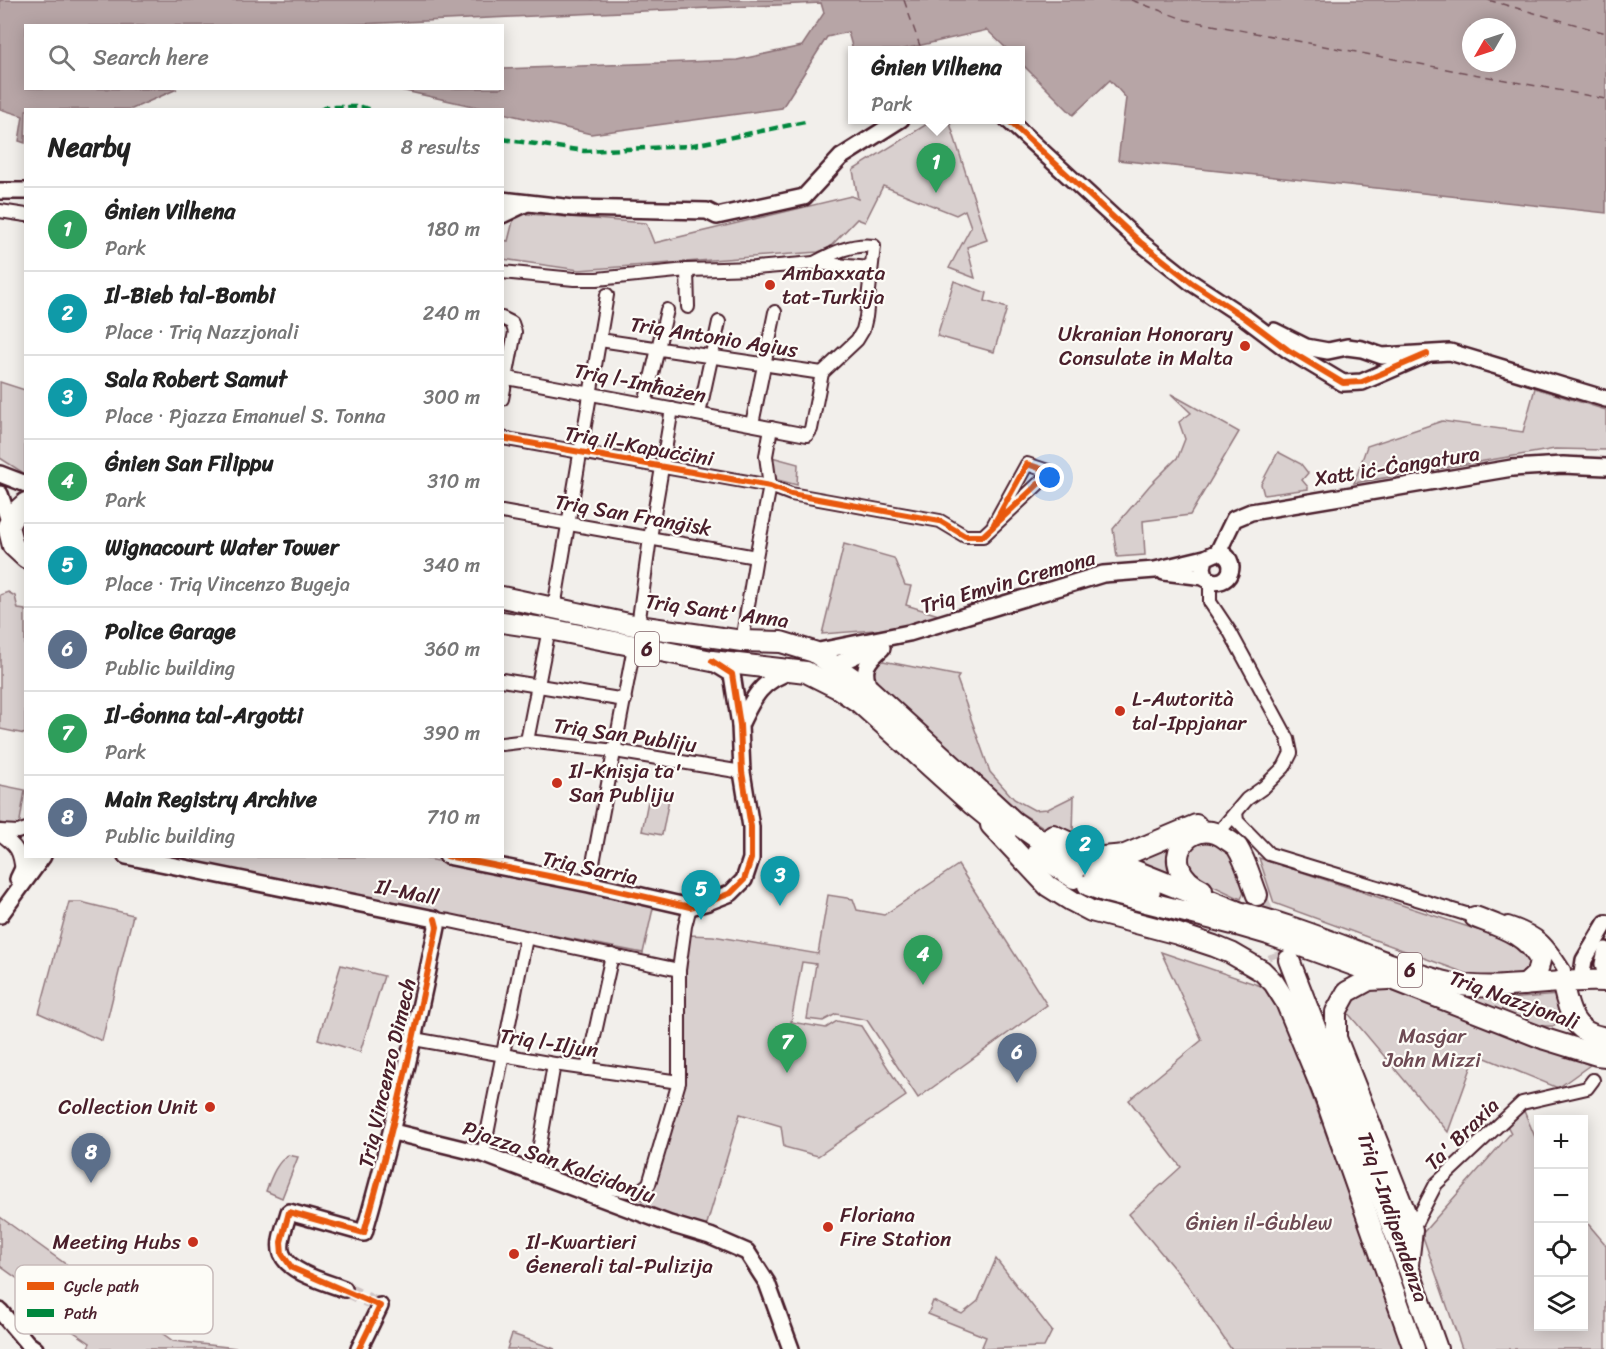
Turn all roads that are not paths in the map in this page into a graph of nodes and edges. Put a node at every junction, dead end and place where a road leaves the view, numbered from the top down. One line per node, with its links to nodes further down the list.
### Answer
1 (895, 124): 6 (street)
2 (1011, 124): 18 (street)
3 (0, 190): 4 (street)
4 (24, 192)
5 (504, 200): 6 (street)
6 (527, 203): 8 (street)
7 (0, 211): 9 (street)
8 (504, 214)
9 (24, 215)
10 (814, 263): 11 (street); 11 (street); 12 (street)
11 (870, 268): 27 (street)
12 (687, 270): 13 (street); 15 (street)
13 (504, 272)
14 (607, 295): 21 (street)
15 (688, 307)
16 (667, 310): 23 (street)
17 (775, 312): 26 (street)
18 (1244, 317): 22 (street); 29 (street)
19 (505, 319): 28 (street)
20 (719, 322): 25 (street)
21 (600, 340): 23 (street, Triq Antonio Agius); 30 (street)
22 (1347, 347): 24 (street); 29 (street)
23 (658, 348): 25 (street, Triq Antonio Agius); 32 (street)
24 (1427, 354): 29 (street); 31 (street)
25 (711, 357): 26 (street, Triq Antonio Agius); 34 (street)
26 (764, 365): 27 (street, Triq Antonio Agius); 35 (street)
27 (822, 374): 36 (street, Triq l-Imħażen)
28 (504, 378): 30 (street, Triq l-Imħażen)
29 (1343, 383)
30 (591, 394): 32 (street, Triq l-Imħażen); 38 (street)
31 (1606, 399)
32 (645, 404): 33 (street, Triq l-Imħażen)
33 (672, 409): 34 (street, Triq l-Imħażen); 39 (street)
34 (699, 414): 35 (street, Triq l-Imħażen)
35 (752, 424): 36 (street, Triq l-Imħażen)
36 (771, 428): 43 (street)
37 (504, 438): 38 (street, Triq il-Kapuċċini)
38 (580, 453): 39 (street, Triq il-Kapuċċini); 47 (street)
39 (663, 466): 43 (street, Triq il-Kapuċċini); 50 (street)
40 (1606, 467): 51 (street, Xatt iċ-Ċangatura)
41 (0, 474): 42 (street)
42 (24, 483)
43 (770, 486): 49 (street, Triq il-Kapuċċini); 53 (street)
44 (0, 494): 48 (street)
45 (24, 505): 48 (highway)
46 (504, 512): 47 (street, Triq San Franġisk)
47 (567, 523): 50 (street, Triq San Franġisk); 57 (street)
48 (8, 524): 52 (highway)
49 (994, 524): 49 (street, Triq il-Kapuċċini)
50 (650, 537): 53 (street, Triq San Franġisk); 59 (street)
51 (1211, 555): 54 (street, Triq Emvin Cremona); 55 (street); 55 (street)
52 (24, 556)
53 (756, 557): 62 (street)
54 (1155, 570): 55 (street, Triq Emvin Cremona); 61 (street, Triq Emvin Cremona)
55 (1207, 579): 79 (street)
56 (504, 597): 57 (highway, Triq Sant' Anna / 6)
57 (554, 608): 59 (highway, Triq Sant' Anna / 6)
58 (504, 622): 60 (highway, 6)
59 (638, 626): 62 (highway, Triq Sant' Anna / 6)
60 (549, 629): 64 (highway, 6); 70 (street)
61 (909, 633): 63 (street, Triq Emvin Cremona); 65 (street, Triq Emvin Cremona)
62 (742, 641): 65 (highway, Triq Sant' Anna / 6)
63 (888, 642): 67 (street, Triq Emvin Cremona); 71 (street, Triq Emvin Cremona)
64 (634, 647): 66 (highway, 6); 72 (street)
65 (814, 652): 67 (highway, Triq Sant' Anna / 6)
66 (712, 662): 68 (highway, 6); 73 (street)
67 (835, 665): 68 (highway); 71 (highway, Triq Sant' Anna / 6)
68 (799, 672): 73 (street); 78 (highway, 6)
69 (504, 680): 70 (street)
70 (538, 686): 72 (street); 74 (street)
71 (870, 690): 78 (highway, Triq Sant' Anna / 6)
72 (625, 700): 76 (street)
73 (740, 725): 77 (street)
74 (527, 741): 75 (street, Triq San Publiju); 76 (street, Triq San Publiju)
75 (504, 744)
76 (615, 752): 77 (street, Triq San Publiju); 87 (street)
77 (742, 772): 89 (street)
78 (978, 800): 85 (highway, Triq Nazzjonali / 6); 85 (highway, Triq Nazzjonali / 6); 90 (highway)
79 (1230, 819): 85 (highway); 88 (highway); 92 (street)
80 (24, 830): 81 (street)
81 (0, 832): 86 (street)
82 (38, 858): 86 (street); 91 (street)
83 (136, 858): 94 (street, Il-Mall)
84 (470, 859): 87 (street, Triq Sarria)
85 (1088, 872): 93 (highway, Triq Nazzjonali / 6); 93 (highway, Triq Nazzjonali / 6)
86 (22, 873): 91 (street)
87 (589, 884): 89 (street, Triq Sarria)
88 (1263, 904): 93 (highway, Triq Nazzjonali / 6); 103 (highway, Triq Nazzjonali / 6)
89 (690, 907): 99 (street)
90 (1090, 911): 93 (highway, Triq Nazzjonali); 112 (highway)
91 (2, 912)
92 (1475, 917): 101 (street); 103 (highway)
93 (1238, 918): 100 (highway, Triq Nazzjonali / 6)
94 (435, 920): 96 (street, Il-Mall); 105 (street, Triq Vincenzo Dimech)
95 (1606, 924): 101 (street)
96 (526, 938): 98 (street, Il-Mall); 107 (street)
97 (1606, 950): 102 (street)
98 (612, 955): 99 (street, Il-Mall); 109 (street)
99 (680, 970): 111 (street)
100 (1392, 979): 106 (highway, Triq Nazzjonali / 6); 117 (highway)
101 (1571, 980): 102 (highway, Triq Nazzjonali / 6); 103 (highway, Triq Nazzjonali / 6); 104 (highway); 106 (highway)
102 (1606, 980): 104 (highway)
103 (1525, 986)
104 (1579, 1009): 106 (highway)
105 (414, 1040): 107 (street, Triq l-Iljun); 113 (street, Triq Vincenzo Dimech)
106 (1605, 1044)
107 (503, 1055): 108 (street, Triq l-Iljun); 114 (street)
108 (554, 1064): 109 (street, Triq l-Iljun); 115 (street)
109 (587, 1069): 111 (street, Triq l-Iljun)
110 (1593, 1080): 117 (street, Ta' Braxia)
111 (679, 1082): 116 (street)
112 (1327, 1101): 118 (highway, Triq l-Indipendenza); 127 (highway, Triq l-Indipendenza)
113 (393, 1132): 114 (street, Pjazza San Kalċidonju); 119 (street, Triq Vincenzo Dimech)
114 (483, 1154): 115 (street, Pjazza San Kalċidonju)
115 (534, 1173): 116 (street, Pjazza San Kalċidonju)
116 (601, 1199): 126 (street, Pjazza San Kalċidonju)
117 (1413, 1230): 118 (highway)
118 (1408, 1267): 128 (highway, Triq l-Indipendenza)
119 (344, 1289)
120 (380, 1306): 125 (street)
121 (0, 1311): 122 (street)
122 (15, 1328)
123 (20, 1334): 124 (street)
124 (31, 1347)
125 (359, 1349)
126 (791, 1349)
127 (1414, 1349)
128 (1437, 1349)

